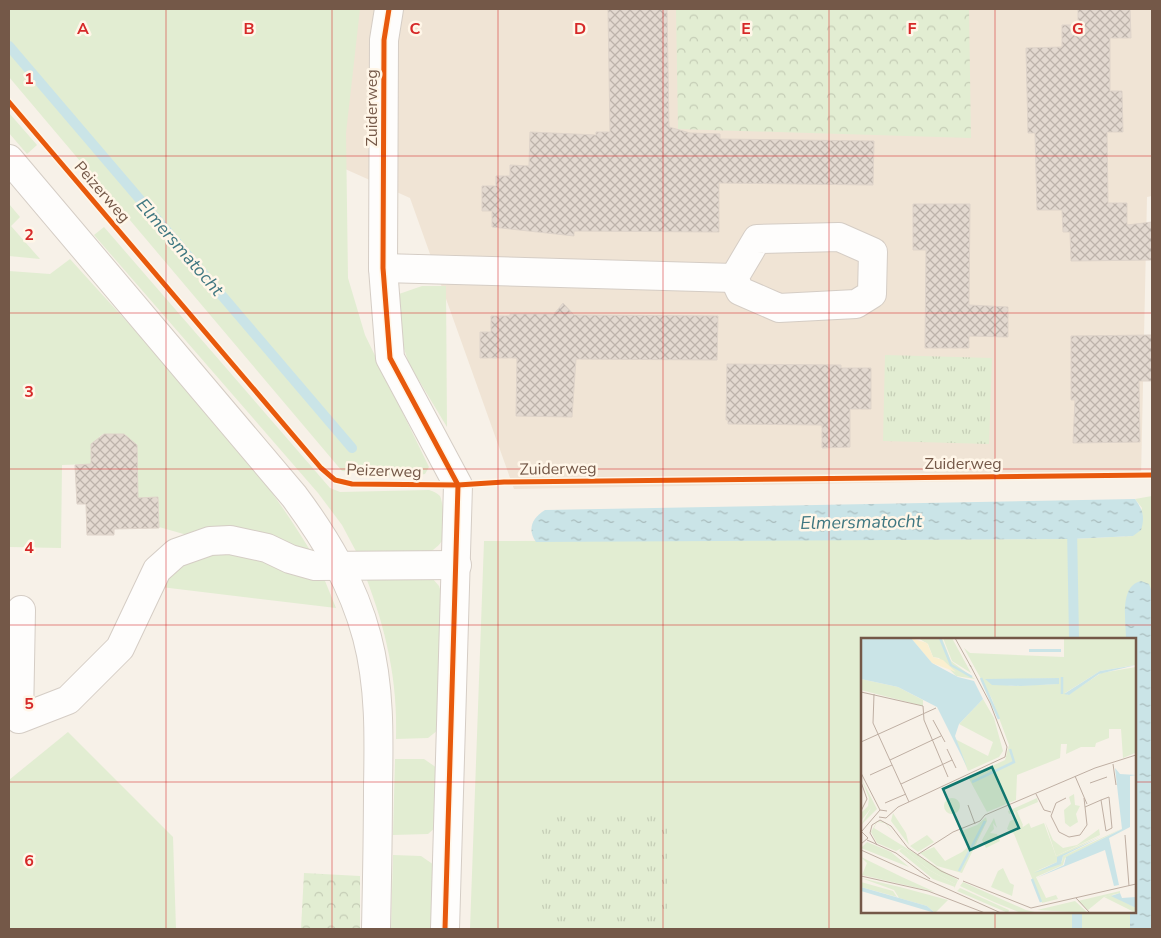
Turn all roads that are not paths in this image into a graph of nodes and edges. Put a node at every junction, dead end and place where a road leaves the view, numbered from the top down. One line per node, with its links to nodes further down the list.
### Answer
1 (389, 9): 3 (street, Zuiderweg)
2 (9, 159): 5 (street)
3 (383, 268): 4 (street); 6 (street, Zuiderweg)
4 (734, 278): 4 (street)
5 (339, 565): 6 (street); 7 (street); 8 (street)
6 (457, 565): 9 (street)
7 (21, 610)
8 (376, 929)
9 (445, 929)

